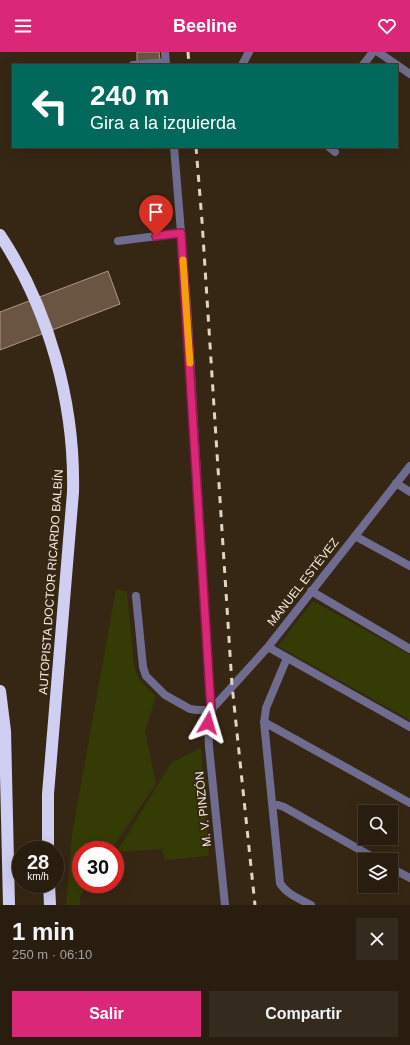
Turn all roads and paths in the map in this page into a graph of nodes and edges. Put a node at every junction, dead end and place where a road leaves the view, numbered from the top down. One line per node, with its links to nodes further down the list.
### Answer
1 (165, 52): 5 (street)
2 (249, 52): 6 (street)
3 (373, 52): 7 (street)
4 (378, 52): 8 (street)
5 (166, 64)
6 (243, 64)
7 (364, 64)
8 (396, 64)
9 (398, 66): 10 (street)
10 (410, 74)
11 (174, 148): 12 (street, M. V. PINZÓN)
12 (181, 233): 14 (street); 26 (street, M. V. PINZÓN)
13 (0, 235): 32 (highway, AUTOPISTA DOCTOR RICARDO BALBÍN)
14 (118, 241)
15 (410, 466): 16 (street, MANUEL ESTÉVEZ)
16 (396, 484): 17 (street); 18 (street, MANUEL ESTÉVEZ)
17 (410, 492)
18 (355, 536): 19 (street); 20 (street, MANUEL ESTÉVEZ)
19 (410, 566)
20 (312, 591): 22 (street, MANUEL ESTÉVEZ); 23 (street)
21 (136, 596): 26 (street)
22 (268, 647): 24 (street); 26 (street, MANUEL ESTÉVEZ)
23 (410, 649)
24 (288, 658): 27 (street); 29 (street)
25 (0, 691): 28 (highway)
26 (211, 710): 39 (street, M. V. PINZÓN)
27 (264, 722): 30 (street); 31 (street)
28 (2, 726): 37 (highway)
29 (410, 727)
30 (272, 803): 33 (street); 40 (street)
31 (410, 803)
32 (48, 841)
33 (366, 853)
34 (398, 872): 35 (street)
35 (410, 878)
36 (49, 893): 38 (highway)
37 (9, 905)
38 (50, 905)
39 (225, 905)
40 (311, 905)

